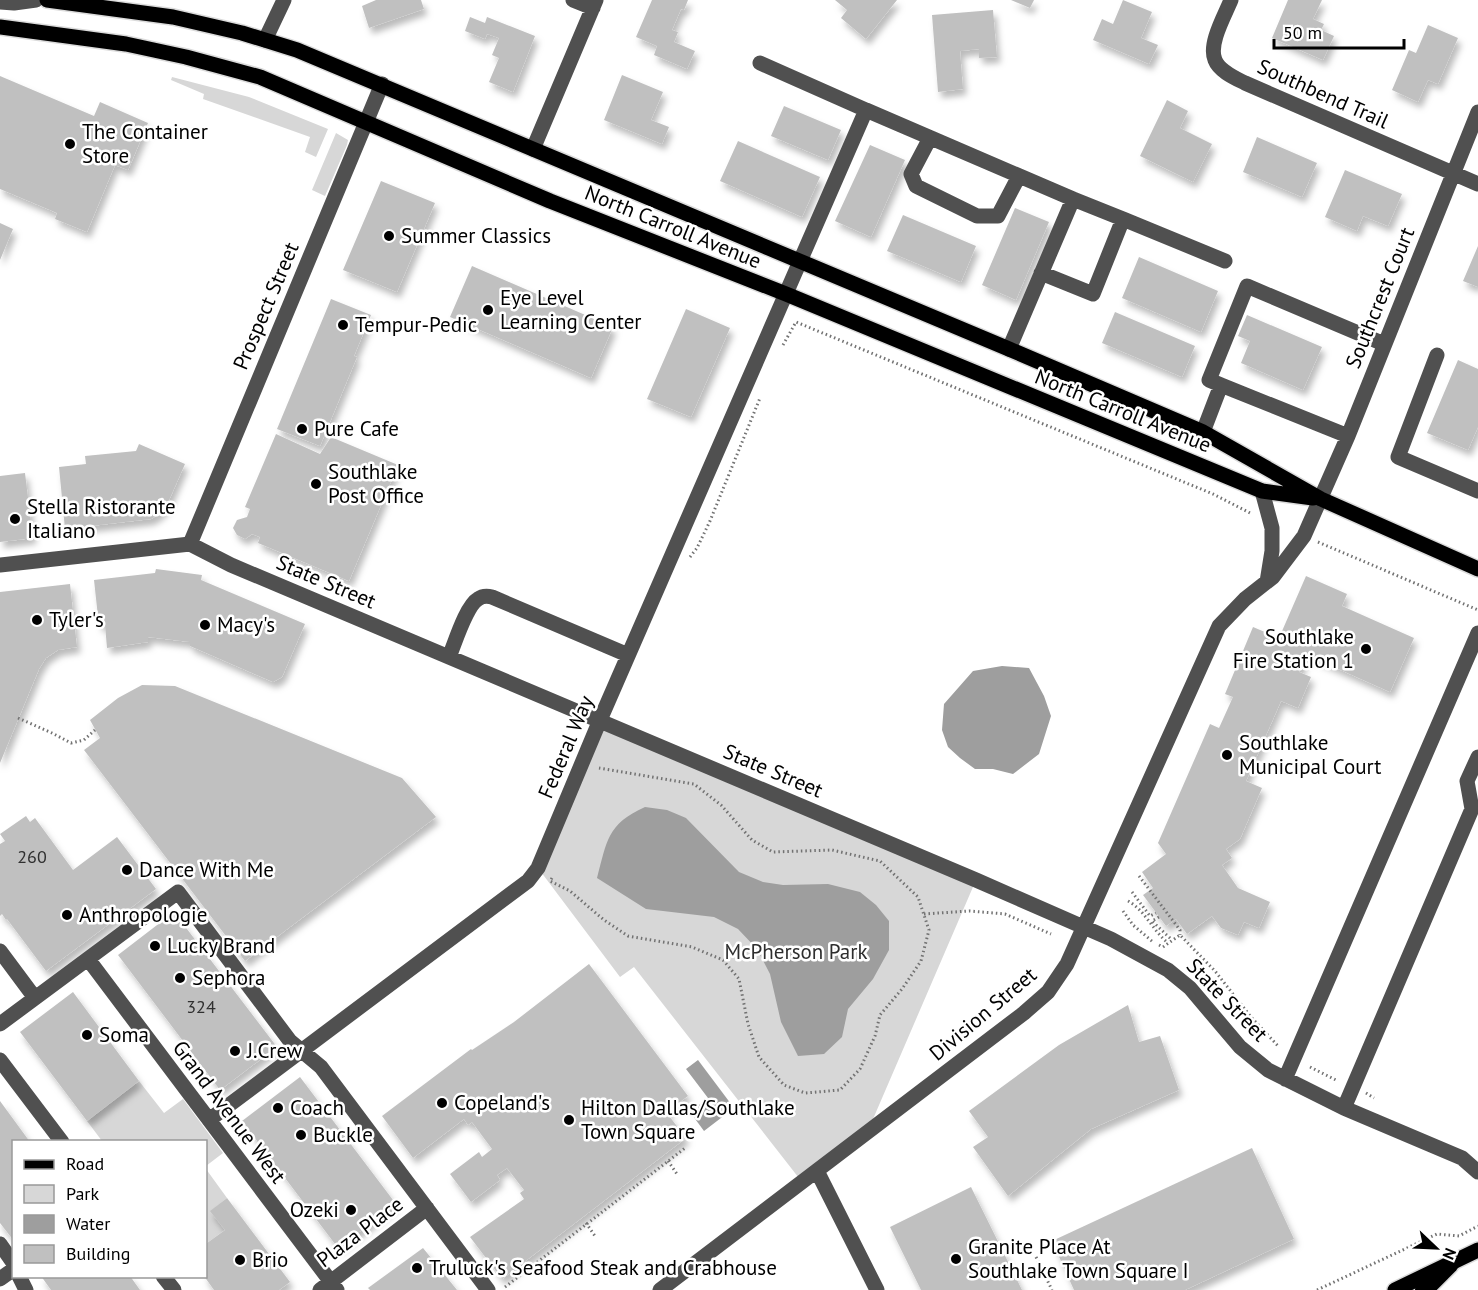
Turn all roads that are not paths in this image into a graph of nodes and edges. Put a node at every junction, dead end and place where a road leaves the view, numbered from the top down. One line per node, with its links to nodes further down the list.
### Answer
1 (36, 0): 6 (street)
2 (46, 0): 9 (main road, North Carroll Avenue)
3 (284, 0): 9 (street)
4 (573, 0): 7 (street)
5 (1232, 0): 17 (street, Southbend Trail)
6 (0, 2)
7 (595, 4): 16 (street)
8 (0, 27): 14 (main road, North Carroll Avenue)
9 (265, 40): 11 (main road, North Carroll Avenue)
10 (760, 63): 12 (street)
11 (382, 84): 14 (street, Prospect Street); 16 (main road, North Carroll Avenue)
12 (866, 110): 15 (street); 23 (street, Federal Way)
13 (1478, 112): 17 (street, Southcrest Court)
14 (366, 121): 25 (main road, North Carroll Avenue); 35 (street, Prospect Street)
15 (930, 138): 18 (street); 18 (street)
16 (533, 149): 23 (main road, North Carroll Avenue)
17 (1453, 174): 19 (street, Southbend Trail); 26 (street, Southcrest Court)
18 (1019, 176): 20 (street)
19 (1478, 184)
20 (1073, 199): 21 (street); 24 (street)
21 (1123, 219): 22 (street); 24 (street)
22 (1225, 261)
23 (800, 262): 25 (street, Federal Way); 27 (main road, North Carroll Avenue)
24 (1041, 273): 27 (street)
25 (786, 294): 32 (main road, North Carroll Avenue); 40 (street, Federal Way)
26 (1384, 344): 29 (street); 31 (street, Southcrest Court)
27 (1009, 349): 30 (main road, North Carroll Avenue)
28 (1437, 355): 33 (street)
29 (1221, 385): 30 (street); 31 (street)
30 (1203, 432): 34 (main road, North Carroll Avenue)
31 (1348, 436): 34 (street, Southcrest Court)
32 (1262, 491): 34 (main road, North Carroll Avenue); 38 (street)
33 (1478, 491)
34 (1321, 499): 37 (main road, North Carroll Avenue); 38 (street, Division Street)
35 (190, 544): 36 (street); 41 (street, State Street)
36 (0, 565)
37 (1478, 569)
38 (1267, 582): 45 (street, Division Street)
39 (1478, 633): 52 (street)
40 (628, 655): 41 (street); 42 (street, Federal Way)
41 (449, 657): 42 (street, State Street)
42 (600, 720): 45 (street, State Street); 50 (street, Federal Way)
43 (1478, 757): 44 (street)
44 (1475, 811): 53 (street)
45 (1084, 928): 52 (street, State Street); 56 (street, Division Street)
46 (0, 951): 48 (street)
47 (88, 959): 48 (street); 50 (street); 54 (street, Grand Avenue West)
48 (35, 998): 49 (street)
49 (0, 1024)
50 (301, 1051): 54 (street, Federal Way); 58 (street)
51 (0, 1060): 55 (street)
52 (1285, 1079): 53 (street, State Street)
53 (1344, 1108): 57 (street, State Street)
54 (209, 1120): 63 (street, Grand Avenue West)
55 (60, 1140)
56 (817, 1171): 65 (street, Division Street); 66 (street)
57 (1478, 1172)
58 (427, 1208): 63 (street, Plaza Place); 64 (street)
59 (0, 1244): 61 (street)
60 (1478, 1250): 62 (main road)
61 (12, 1261)
62 (1450, 1264): 67 (main road); 68 (highway)
63 (329, 1287)
64 (488, 1290)
65 (660, 1290)
66 (877, 1290)
67 (1395, 1290)
68 (1424, 1290)

